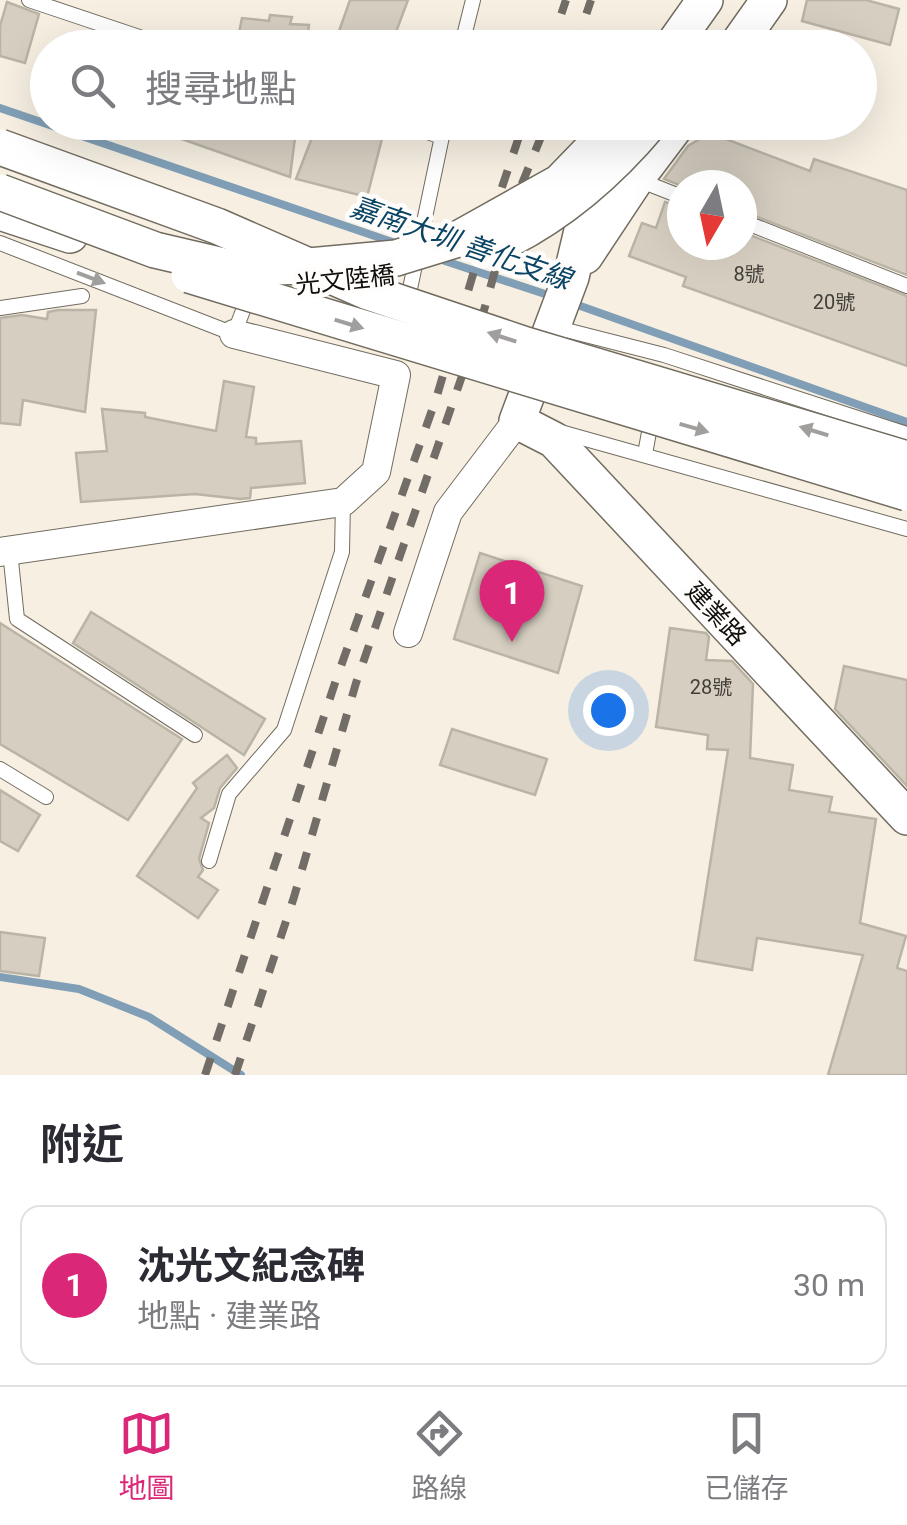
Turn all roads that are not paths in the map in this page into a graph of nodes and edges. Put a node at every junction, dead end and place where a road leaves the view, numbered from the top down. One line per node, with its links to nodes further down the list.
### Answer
1 (28, 0): 7 (lane)
2 (473, 0): 8 (lane)
3 (682, 0): 9 (street)
4 (705, 0): 10 (street)
5 (741, 0): 11 (street)
6 (769, 0): 12 (street)
7 (118, 30)
8 (466, 30)
9 (661, 30)
10 (684, 30)
11 (720, 30)
12 (748, 30)
13 (0, 135): 33 (lane)
14 (441, 140): 35 (lane)
15 (601, 140): 23 (street, 光文陸橋, bridge)
16 (603, 140): 20 (street)
17 (634, 140): 27 (street, 光文陸橋, bridge)
18 (665, 140): 21 (street)
19 (0, 147): 39 (street, one-way to 19, bridge)
20 (596, 169): 21 (street); 28 (street)
21 (636, 179): 22 (lane); 28 (street)
22 (667, 191)
23 (0, 192)
24 (0, 212): 27 (street, 光文陸橋)
25 (757, 227): 29 (lane)
26 (0, 243): 33 (lane, one-way to 33)
27 (189, 275): 40 (street, one-way to 40, bridge)
28 (571, 278): 32 (street)
29 (907, 286)
30 (82, 296): 31 (lane)
31 (0, 308)
32 (552, 326): 34 (lane); 36 (street)
33 (234, 334): 35 (street)
34 (664, 355): 37 (lane); 38 (lane)
35 (396, 375): 41 (street)
36 (517, 421): 38 (lane); 44 (street); 48 (street, 建業路)
37 (907, 434)
38 (645, 454): 42 (lane)
39 (907, 459)
40 (907, 494)
41 (343, 502): 43 (street); 49 (lane)
42 (907, 529)
43 (5, 551): 45 (lane)
44 (408, 633)
45 (195, 735)
46 (0, 769): 47 (lane)
47 (46, 797)
48 (907, 816)
49 (209, 861)

